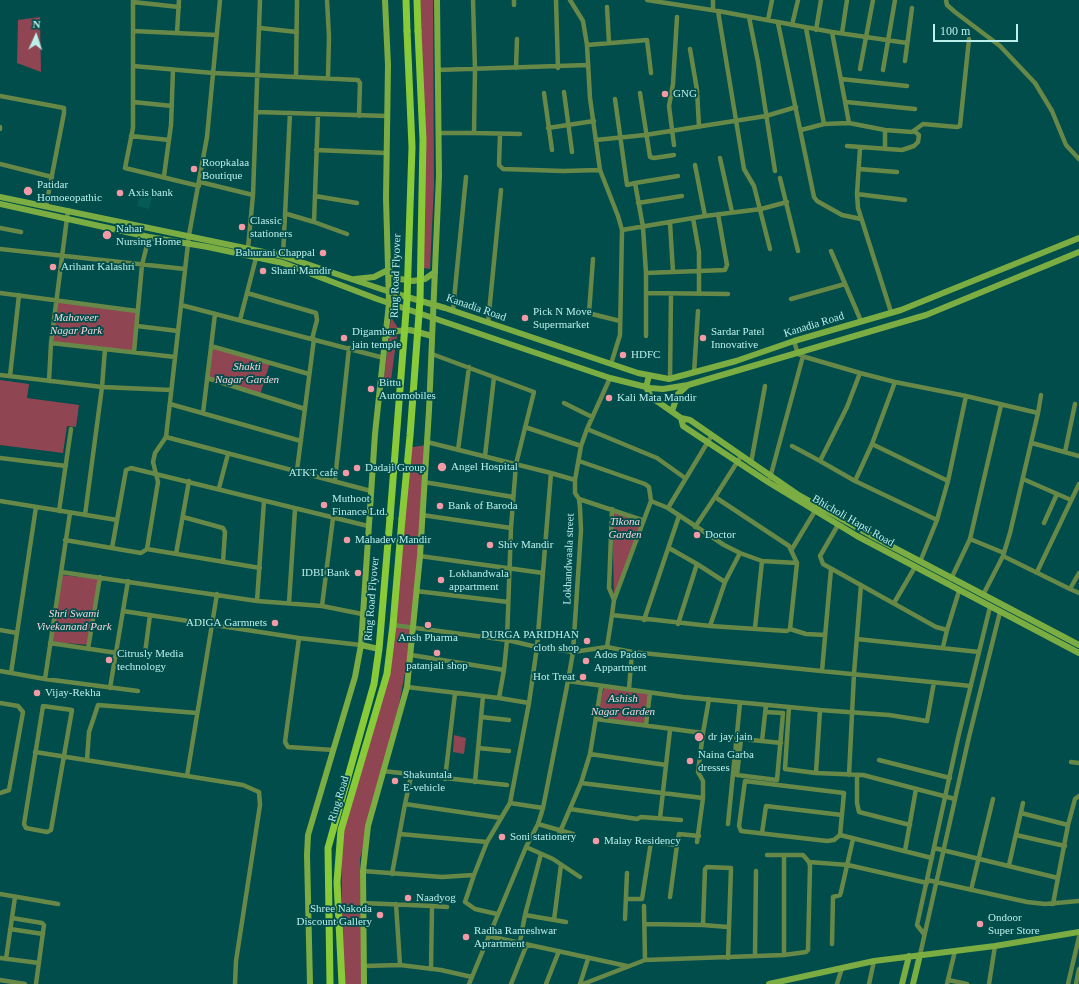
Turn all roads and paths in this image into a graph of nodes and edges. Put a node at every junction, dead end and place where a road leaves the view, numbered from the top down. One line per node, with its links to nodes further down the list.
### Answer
1 (179, 0): 23 (street)
2 (220, 0): 40 (street)
3 (260, 0): 32 (street)
4 (297, 0): 36 (street)
5 (327, 0): 63 (street)
6 (385, 0): 80 (street)
7 (406, 0): 390 (main road, Ring Road Flyover, bridge)
8 (417, 0): 371 (main road, Ring Road Flyover, bridge)
9 (436, 0): 57 (street)
10 (473, 0): 55 (street)
11 (556, 0): 53 (street)
12 (570, 0): 47 (street)
13 (647, 0): 26 (street)
14 (713, 0): 26 (street)
15 (772, 0): 29 (street)
16 (798, 0): 31 (street)
17 (821, 0): 35 (street)
18 (846, 0): 39 (street)
19 (873, 0): 41 (street)
20 (895, 0): 44 (street)
21 (946, 0): 112 (street)
22 (133, 1): 23 (street); 34 (street)
23 (178, 7): 38 (street)
24 (607, 7): 45 (street)
25 (912, 8): 46 (street)
26 (716, 10): 28 (street); 83 (street)
27 (677, 17): 89 (street)
28 (749, 17): 29 (street); 81 (street)
29 (768, 20): 30 (street)
30 (778, 23): 31 (street); 74 (street)
31 (792, 26): 33 (street)
32 (260, 28): 36 (street); 61 (street)
33 (806, 28): 35 (street); 86 (street)
34 (133, 30): 38 (street); 51 (street)
35 (816, 30): 37 (street)
36 (297, 32): 62 (street)
37 (832, 32): 39 (street); 64 (street)
38 (177, 33): 40 (street)
39 (842, 34): 41 (street)
40 (217, 35): 59 (street)
41 (865, 37): 44 (street); 54 (street)
42 (518, 39): 52 (street)
43 (969, 39): 92 (street)
44 (887, 40): 46 (street); 58 (street)
45 (609, 43): 47 (street); 60 (street)
46 (907, 43): 49 (street)
47 (588, 45): 50 (street)
48 (690, 50): 87 (street)
49 (905, 61)
50 (588, 65): 53 (street); 82 (street)
51 (133, 66): 56 (street); 71 (street)
52 (516, 68): 53 (street); 55 (street)
53 (558, 68)
54 (860, 68)
55 (476, 69): 57 (street); 93 (street)
56 (173, 70): 59 (street); 73 (street)
57 (437, 70): 94 (street)
58 (883, 70)
59 (213, 73): 61 (street); 125 (street)
60 (651, 73)
61 (257, 75): 62 (street); 76 (street)
62 (296, 77): 63 (street)
63 (328, 78): 79 (street)
64 (841, 78): 65 (street); 72 (street)
65 (907, 86)
66 (564, 92): 85 (street)
67 (544, 93): 88 (street)
68 (640, 93): 97 (street)
69 (0, 96): 122 (street)
70 (616, 99): 99 (street)
71 (133, 102): 73 (street); 98 (street)
72 (846, 102): 75 (street); 84 (street)
73 (172, 106): 100 (street)
74 (796, 107): 81 (street); 90 (street)
75 (915, 109)
76 (256, 112): 77 (street); 128 (street)
77 (290, 113): 78 (street); 141 (street)
78 (318, 114): 79 (street); 106 (street)
79 (359, 116): 80 (street)
80 (386, 116): 109 (street)
81 (766, 116): 83 (street); 117 (street)
82 (594, 121): 85 (street); 101 (street)
83 (736, 121): 87 (street); 138 (street)
84 (849, 123): 86 (street); 91 (street)
85 (568, 124): 88 (street); 108 (street)
86 (824, 124): 90 (street)
87 (699, 127): 89 (street)
88 (548, 128): 107 (street)
89 (672, 130): 97 (street); 102 (street)
90 (801, 130): 145 (street)
91 (885, 130): 92 (street); 105 (street)
92 (914, 131): 105 (street)
93 (474, 133): 94 (street); 95 (street)
94 (438, 134): 173 (street)
95 (500, 134): 96 (street); 116 (street)
96 (520, 134)
97 (645, 135): 99 (street); 110 (street)
98 (131, 136): 100 (street); 119 (street)
99 (621, 137): 101 (street); 124 (street)
100 (169, 140): 119 (street)
101 (596, 140): 116 (street)
102 (674, 145)
103 (847, 146): 104 (street)
104 (860, 148): 105 (street); 115 (street)
105 (885, 149)
106 (316, 150): 109 (street); 129 (street)
107 (552, 150)
108 (572, 152)
109 (386, 153): 171 (street)
110 (674, 155)
111 (720, 158): 140 (street)
112 (1079, 159)
113 (0, 164): 122 (street)
114 (695, 165): 143 (street)
115 (859, 169): 118 (street); 127 (street)
116 (600, 170): 151 (street)
117 (775, 171)
118 (897, 172)
119 (164, 176): 125 (street)
120 (466, 176): 192 (street)
121 (678, 176): 124 (street)
122 (52, 177): 137 (street)
123 (780, 178): 133 (street)
124 (635, 183): 135 (street)
125 (199, 184): 128 (street); 154 (street)
126 (501, 190): 205 (street)
127 (857, 194): 132 (street); 145 (street)
128 (253, 195): 158 (street)
129 (315, 196): 134 (street); 147 (street)
130 (682, 196): 135 (street)
131 (0, 197): 137 (street, Kanadia Road)
132 (904, 200)
133 (787, 202): 138 (street); 161 (street)
134 (357, 203)
135 (638, 203): 149 (street)
136 (0, 204): 146 (street)
137 (46, 206): 139 (street, Kanadia Road)
138 (761, 209): 140 (street); 160 (street)
139 (68, 210): 146 (street); 154 (street, Kanadia Road)
140 (732, 212): 142 (street)
141 (286, 214): 147 (street); 165 (street)
142 (718, 214): 143 (street); 172 (street)
143 (705, 216): 144 (street)
144 (692, 218): 148 (street); 172 (street)
145 (861, 218): 197 (street)
146 (66, 220): 155 (street); 164 (street)
147 (314, 222): 153 (street)
148 (670, 223): 149 (street); 174 (street)
149 (643, 227): 151 (street); 175 (street)
150 (0, 228): 152 (street)
151 (622, 230): 202 (street)
152 (21, 232)
153 (347, 234)
154 (189, 236): 157 (street); 158 (street, Kanadia Road)
155 (149, 237): 157 (street); 168 (street)
156 (1079, 238): 169 (street, Kanadia Road)
157 (189, 244): 166 (street); 170 (street)
158 (248, 248): 165 (street, Kanadia Road)
159 (0, 249): 164 (street)
160 (770, 249)
161 (798, 250)
162 (831, 251): 178 (street)
163 (1079, 252): 176 (street, Kanadia Road)
164 (61, 256): 168 (street); 188 (street)
165 (283, 256): 177 (street, Kanadia Road)
166 (256, 258): 181 (street); 189 (street)
167 (593, 259): 198 (street)
168 (142, 265): 170 (street); 195 (street)
169 (1016, 265): 176 (street); 194 (street, Kanadia Road)
170 (185, 269): 191 (street)
171 (388, 270): 173 (street); 177 (street); 179 (street)
172 (700, 271): 174 (street); 184 (street)
173 (435, 272): 190 (street)
174 (672, 272): 175 (street)
175 (646, 273): 182 (street)
176 (1020, 276): 204 (street, Kanadia Road)
177 (353, 280): 179 (street, Kanadia Road)
178 (845, 284): 187 (street); 203 (street)
179 (390, 292): 189 (street); 190 (street, Kanadia Road)
180 (0, 293): 186 (street)
181 (247, 293): 201 (street); 211 (street)
182 (647, 293): 183 (street); 210 (street)
183 (671, 294): 184 (street); 233 (street)
184 (699, 294): 185 (street)
185 (728, 294)
186 (19, 296): 188 (street); 228 (street)
187 (791, 299)
188 (57, 301): 195 (street); 213 (street)
189 (389, 303): 200 (street, Kanadia Road); 208 (street)
190 (433, 304): 192 (street, Kanadia Road); 200 (street)
191 (181, 305): 199 (street); 207 (street)
192 (453, 310): 205 (street, Kanadia Road)
193 (576, 310): 198 (street)
194 (901, 310): 197 (street, Kanadia Road); 204 (street)
195 (137, 311): 206 (street)
196 (698, 311): 224 (street)
197 (891, 312): 203 (street, Kanadia Road)
198 (589, 313): 202 (street)
199 (214, 314): 201 (street); 214 (street)
200 (433, 317): 209 (street); 232 (street, Kanadia Road)
201 (240, 320): 211 (street)
202 (620, 321): 222 (street)
203 (861, 321): 212 (street, Kanadia Road)
204 (905, 322): 219 (street, Kanadia Road)
205 (488, 323): 222 (street, Kanadia Road)
206 (136, 326): 207 (street); 217 (street)
207 (178, 330): 220 (street)
208 (386, 336): 209 (street); 221 (street)
209 (432, 336): 218 (street)
210 (646, 336)
211 (313, 339): 215 (street); 226 (street)
212 (794, 341): 219 (street); 224 (street, Kanadia Road)
213 (52, 343): 216 (street); 234 (street)
214 (211, 346): 226 (street); 231 (street)
215 (348, 348): 221 (street); 284 (street)
216 (105, 349): 217 (street); 238 (street)
217 (134, 352): 220 (street)
218 (432, 354): 223 (street); 259 (street)
219 (800, 355): 225 (street); 236 (street, Kanadia Road); 281 (street)
220 (175, 357): 240 (street)
221 (384, 358): 293 (street)
222 (611, 364): 229 (street, Kanadia Road)
223 (469, 367): 230 (street); 265 (street)
224 (694, 373): 233 (street, Kanadia Road)
225 (860, 373): 235 (street); 273 (street)
226 (309, 374): 247 (street)
227 (0, 375): 228 (street)
228 (10, 376): 234 (street)
229 (649, 376): 233 (street, Kanadia Road); 239 (street)
230 (494, 377): 253 (street); 268 (street)
231 (207, 378): 247 (street); 249 (street)
232 (610, 378): 239 (street, Kanadia Road); 251 (street, Lokhandwaala street)
233 (670, 379)
234 (49, 381): 238 (street)
235 (895, 382): 242 (street); 262 (street)
236 (688, 385): 239 (street, Kanadia Road); 248 (street)
237 (765, 386): 275 (street)
238 (102, 387): 240 (street); 309 (street)
239 (646, 387): 248 (street, Bhicholi Hapsi Road)
240 (171, 390): 244 (street)
241 (1041, 395): 250 (street)
242 (966, 396): 246 (street); 288 (street)
243 (564, 403): 251 (street)
244 (170, 404): 249 (street); 257 (street)
245 (1075, 404): 266 (street)
246 (1001, 405): 250 (street); 322 (street)
247 (305, 409): 258 (street)
248 (672, 411): 252 (street, Bhicholi Hapsi Road)
249 (203, 413): 258 (street)
250 (1038, 413): 261 (street)
251 (592, 417): 255 (street, Lokhandwaala street)
252 (681, 418): 256 (street); 260 (street, Bhicholi Hapsi Road)
253 (525, 427): 263 (street); 276 (street)
254 (71, 429): 277 (street)
255 (587, 429): 263 (street, Lokhandwaala street); 282 (street)
256 (712, 435): 260 (street); 269 (street)
257 (166, 437): 267 (street); 279 (street)
258 (300, 441): 278 (street)
259 (427, 442): 265 (street); 289 (street)
260 (707, 442): 274 (street, Bhicholi Hapsi Road); 282 (street)
261 (1032, 443): 266 (street); 283 (street)
262 (872, 444): 287 (street); 288 (street)
263 (581, 446): 272 (street, Lokhandwaala street)
264 (792, 446): 273 (street)
265 (458, 450): 268 (street)
266 (1065, 452): 270 (street)
267 (228, 454): 278 (street); 292 (street)
268 (485, 456): 276 (street)
269 (741, 456): 274 (street); 275 (street)
270 (1079, 456)
271 (0, 458): 277 (street)
272 (578, 461): 285 (street, Lokhandwaala street); 301 (street)
273 (820, 461): 287 (street)
274 (737, 462): 290 (street, Bhicholi Hapsi Road); 296 (street)
275 (751, 463): 281 (street)
276 (516, 464): 280 (street); 295 (street)
277 (66, 466): 306 (street)
278 (297, 470): 284 (street)
279 (156, 472): 286 (street); 314 (street); 326 (street)
280 (551, 473): 285 (street); 343 (street)
281 (770, 476): 290 (street); 334 (street)
282 (685, 478): 303 (street)
283 (1024, 479): 294 (street); 330 (street)
284 (335, 480): 293 (street)
285 (575, 480): 297 (street, Lokhandwaala street)
286 (189, 481): 292 (street); 312 (street)
287 (855, 481): 316 (street)
288 (948, 481): 316 (street)
289 (424, 482): 295 (street); 310 (street)
290 (768, 482): 307 (street, Bhicholi Hapsi Road)
291 (1079, 484): 298 (street)
292 (219, 488): 300 (street)
293 (371, 491): 319 (street)
294 (1057, 494): 298 (street); 317 (street)
295 (514, 496): 321 (street)
296 (715, 497): 320 (street); 327 (street)
297 (579, 499): 305 (street); 391 (street, Lokhandwaala street)
298 (1070, 500): 342 (street)
299 (0, 501): 302 (street)
300 (264, 501): 304 (street); 338 (street)
301 (651, 501): 303 (street); 315 (street)
302 (36, 507): 306 (street); 378 (street)
303 (668, 508): 311 (street)
304 (295, 509): 313 (street); 359 (street)
305 (612, 510): 315 (street); 356 (street)
306 (59, 511): 308 (street)
307 (815, 511): 318 (street, Bhicholi Hapsi Road); 327 (street)
308 (70, 512): 309 (street); 323 (street)
309 (85, 515): 314 (street)
310 (422, 515): 321 (street); 331 (street)
311 (679, 516): 320 (street); 325 (street)
312 (183, 517): 329 (street); 333 (street)
313 (333, 518): 319 (street); 361 (street)
314 (117, 520): 324 (street)
315 (642, 520): 356 (street)
316 (937, 520): 334 (street)
317 (1044, 523)
318 (838, 525): 337 (street, Bhicholi Hapsi Road); 340 (street)
319 (368, 526): 365 (street)
320 (695, 527): 328 (street)
321 (511, 528): 339 (street)
322 (970, 539): 330 (street); 346 (street)
323 (65, 540): 324 (street); 341 (street)
324 (112, 548): 326 (street)
325 (669, 548): 336 (street); 368 (street)
326 (147, 549): 329 (street)
327 (792, 549): 335 (street)
328 (740, 553): 332 (street); 348 (street)
329 (176, 554): 333 (street)
330 (1004, 554): 342 (street); 355 (street)
331 (420, 556): 339 (street); 351 (street)
332 (762, 561): 335 (street); 374 (street)
333 (223, 562): 338 (street)
334 (920, 562): 346 (street)
335 (797, 563): 375 (street)
336 (697, 564): 348 (street); 370 (street)
337 (915, 567): 352 (street, Bhicholi Hapsi Road); 360 (street)
338 (260, 568): 357 (street)
339 (510, 569): 343 (street); 358 (street)
340 (831, 569): 349 (street); 379 (street)
341 (61, 572): 345 (street); 383 (street)
342 (1037, 572): 350 (street)
343 (543, 573): 386 (street)
344 (1079, 573): 350 (street)
345 (100, 577): 347 (street); 389 (street)
346 (951, 579): 355 (street)
347 (128, 581): 354 (street); 363 (street)
348 (725, 582): 373 (street)
349 (861, 585): 360 (street); 381 (street)
350 (1070, 589): 353 (street)
351 (416, 591): 358 (street); 372 (street)
352 (960, 591): 362 (street, Bhicholi Hapsi Road); 377 (street)
353 (1079, 593)
354 (217, 594): 357 (street); 369 (street)
355 (982, 595): 385 (street)
356 (614, 600): 367 (street)
357 (257, 601): 359 (street)
358 (508, 602): 382 (street)
359 (289, 603): 361 (street)
360 (894, 603): 377 (street)
361 (322, 606): 365 (street)
362 (990, 607): 364 (street, Bhicholi Hapsi Road); 393 (street)
363 (123, 611): 366 (street); 394 (street)
364 (1000, 612): 396 (street, Bhicholi Hapsi Road); 462 (street)
365 (362, 614): 384 (street)
366 (150, 615): 369 (street); 395 (street)
367 (612, 615): 368 (street); 387 (street)
368 (644, 620): 370 (street)
369 (212, 624): 380 (street); 425 (street)
370 (678, 624): 373 (street)
371 (393, 625): 372 (street); 572 (main road, Ring Road)
372 (413, 626): 382 (street); 397 (street)
373 (710, 626): 374 (street)
374 (755, 628): 375 (street)
375 (790, 629): 379 (street)
376 (0, 630): 378 (street)
377 (947, 630): 388 (street)
378 (17, 633): 401 (street)
379 (825, 635): 400 (street)
380 (299, 638): 384 (street); 435 (street)
381 (857, 639): 388 (street); 402 (street)
382 (507, 640): 386 (street); 398 (street)
383 (50, 644): 389 (street); 403 (street)
384 (361, 645): 390 (street); 435 (street)
385 (1079, 645)
386 (537, 647): 391 (street); 417 (street)
387 (607, 647): 391 (street); 392 (street)
388 (943, 648): 393 (street)
389 (88, 649): 394 (street)
390 (379, 649): 571 (main road, Ring Road)
391 (573, 652): 404 (street, Lokhandwaala street)
392 (632, 652): 400 (street); 410 (street)
393 (980, 652): 406 (street)
394 (117, 653): 409 (street)
395 (145, 653)
396 (1079, 653)
397 (411, 655): 398 (street); 407 (street)
398 (504, 670): 415 (street)
399 (0, 671): 401 (street)
400 (822, 671): 402 (street)
401 (10, 673): 403 (street)
402 (854, 674): 405 (street); 424 (street)
403 (45, 679): 409 (street)
404 (568, 681): 408 (street); 467 (street, Lokhandwaala street)
405 (934, 682): 406 (street); 424 (street)
406 (971, 686): 451 (street)
407 (407, 687): 412 (street); 445 (street)
408 (601, 687): 410 (street); 427 (street)
409 (110, 688): 411 (street)
410 (629, 689): 413 (street)
411 (138, 691)
412 (455, 693): 414 (street); 452 (street)
413 (650, 693): 416 (street); 429 (street)
414 (483, 696): 415 (street); 426 (street)
415 (499, 698): 417 (street)
416 (709, 699): 419 (street); 431 (street)
417 (529, 702): 464 (street)
418 (0, 703): 458 (street)
419 (740, 703): 420 (street); 475 (street)
420 (766, 705): 421 (street); 423 (street)
421 (789, 707): 422 (street); 446 (street)
422 (820, 710): 424 (street); 446 (street)
423 (765, 712): 432 (street); 433 (street)
424 (852, 712): 447 (street)
425 (197, 713): 440 (street); 449 (street)
426 (481, 717): 428 (street); 434 (street)
427 (596, 719): 429 (street); 438 (street)
428 (509, 720)
429 (646, 724): 430 (street)
430 (670, 730): 431 (street); 444 (street)
431 (703, 733): 461 (street)
432 (762, 741): 433 (street); 433 (street)
433 (781, 743)
434 (478, 748): 436 (street); 453 (street)
435 (333, 750): 570 (street)
436 (509, 751)
437 (35, 752): 439 (street); 439 (street); 439 (street)
438 (590, 754): 444 (street); 454 (street)
439 (65, 757): 440 (street)
440 (87, 760): 449 (street)
441 (879, 760): 451 (street)
442 (1071, 762): 443 (street)
443 (1079, 763)
444 (666, 765): 457 (street)
445 (383, 772): 450 (street); 505 (street)
446 (816, 773): 447 (street)
447 (849, 774): 448 (street)
448 (857, 775): 456 (street); 477 (street)
449 (187, 776): 569 (street)
450 (411, 776): 452 (street); 466 (street)
451 (950, 778): 459 (street)
452 (445, 779): 453 (street)
453 (475, 782): 455 (street)
454 (581, 783): 457 (street); 468 (street)
455 (507, 785)
456 (916, 789): 459 (street); 477 (street)
457 (662, 792): 461 (street); 472 (street)
458 (0, 793)
459 (946, 796): 462 (street); 492 (street)
460 (1079, 796): 476 (street)
461 (703, 798): 484 (street)
462 (955, 799): 493 (street)
463 (993, 799): 499 (street)
464 (510, 803): 467 (street); 471 (street)
465 (1023, 803): 469 (street)
466 (405, 804): 471 (street); 480 (street)
467 (543, 808): 474 (street, Lokhandwaala street)
468 (570, 809): 472 (street); 478 (street)
469 (1021, 813): 476 (street); 483 (street)
470 (842, 815): 479 (street); 479 (street); 482 (street)
471 (501, 818): 487 (street)
472 (660, 818): 473 (street)
473 (681, 820)
474 (538, 824): 478 (street); 491 (street, Lokhandwaala street)
475 (728, 824)
476 (1068, 824): 490 (street)
477 (910, 825): 494 (street)
478 (560, 829): 481 (street); 485 (street)
479 (762, 833): 482 (street)
480 (400, 834): 487 (street); 507 (street)
481 (573, 834)
482 (840, 835): 486 (street)
483 (1016, 835): 490 (street); 503 (street)
484 (699, 836): 488 (street); 489 (street)
485 (557, 839)
486 (853, 839): 494 (street); 502 (street)
487 (487, 842): 508 (street)
488 (698, 842)
489 (677, 845): 516 (street); 517 (street)
490 (1064, 846): 510 (street)
491 (526, 847): 495 (street); 526 (street, Lokhandwaala street)
492 (934, 848): 493 (street); 498 (street)
493 (943, 850): 499 (street); 512 (street)
494 (905, 851): 498 (street)
495 (541, 854): 501 (street); 527 (street)
496 (767, 855): 497 (street)
497 (784, 855): 500 (street); 547 (street)
498 (932, 858): 511 (street)
499 (978, 859): 503 (street); 513 (street)
500 (809, 862): 502 (street); 547 (street)
501 (561, 865): 509 (street); 530 (street)
502 (848, 865): 511 (street); 543 (street)
503 (1009, 866): 510 (street)
504 (756, 871): 549 (street)
505 (363, 872): 507 (street); 519 (street)
506 (627, 873): 517 (street)
507 (392, 874): 508 (street)
508 (474, 875): 526 (street)
509 (580, 877)
510 (1058, 878): 522 (street)
511 (927, 881): 512 (street); 538 (street)
512 (935, 882): 513 (street); 538 (street)
513 (971, 890): 522 (street)
514 (0, 894): 515 (street)
515 (15, 897): 520 (street); 528 (street)
516 (670, 897)
517 (626, 899): 529 (street)
518 (1079, 901): 522 (street)
519 (363, 903): 521 (street); 559 (street)
520 (58, 904)
521 (396, 904): 523 (street); 558 (street)
522 (1053, 904)
523 (432, 906): 525 (street); 562 (street)
524 (644, 906): 532 (street)
525 (447, 907)
526 (497, 914): 539 (street, Lokhandwaala street)
527 (525, 915): 530 (street); 541 (street)
528 (12, 918): 535 (street); 537 (street)
529 (626, 919)
530 (554, 920): 531 (street)
531 (566, 922)
532 (645, 924): 533 (street); 555 (street)
533 (703, 925): 534 (street); 534 (street)
534 (728, 927): 552 (street)
535 (10, 929): 537 (street); 553 (street)
536 (1079, 932): 544 (street)
537 (43, 934): 557 (street)
538 (924, 934): 548 (street)
539 (488, 936): 541 (street); 564 (street, Lokhandwaala street)
540 (1079, 937): 586 (street)
541 (520, 942): 542 (street)
542 (528, 944): 545 (street); 575 (street)
543 (832, 944)
544 (995, 946): 546 (street); 585 (street)
545 (559, 951): 554 (street); 576 (street)
546 (955, 951): 548 (street); 566 (street)
547 (784, 955): 549 (street)
548 (920, 955): 550 (street); 583 (street)
549 (755, 956): 552 (street)
550 (908, 956): 556 (street); 582 (street)
551 (0, 958): 553 (street)
552 (728, 958): 555 (street)
553 (6, 959): 557 (street)
554 (588, 959): 560 (street); 577 (street)
555 (645, 960): 560 (street)
556 (874, 961): 561 (street); 581 (street)
557 (39, 963): 568 (street)
558 (400, 965): 559 (street); 562 (street)
559 (364, 966): 573 (street)
560 (628, 966): 578 (street)
561 (842, 968): 579 (street); 580 (street)
562 (431, 969): 564 (street)
563 (1079, 969): 587 (street)
564 (472, 977): 574 (street, Lokhandwaala street)
565 (0, 980): 567 (street)
566 (947, 982): 584 (street)
567 (25, 984)
568 (36, 984)
569 (235, 984)
570 (310, 984)
571 (330, 984)
572 (342, 984)
573 (364, 984)
574 (469, 984)
575 (511, 984)
576 (546, 984)
577 (580, 984)
578 (583, 984)
579 (769, 984)
580 (837, 984)
581 (869, 984)
582 (902, 984)
583 (913, 984)
584 (968, 984)
585 (988, 984)
586 (1068, 984)
587 (1076, 984)

